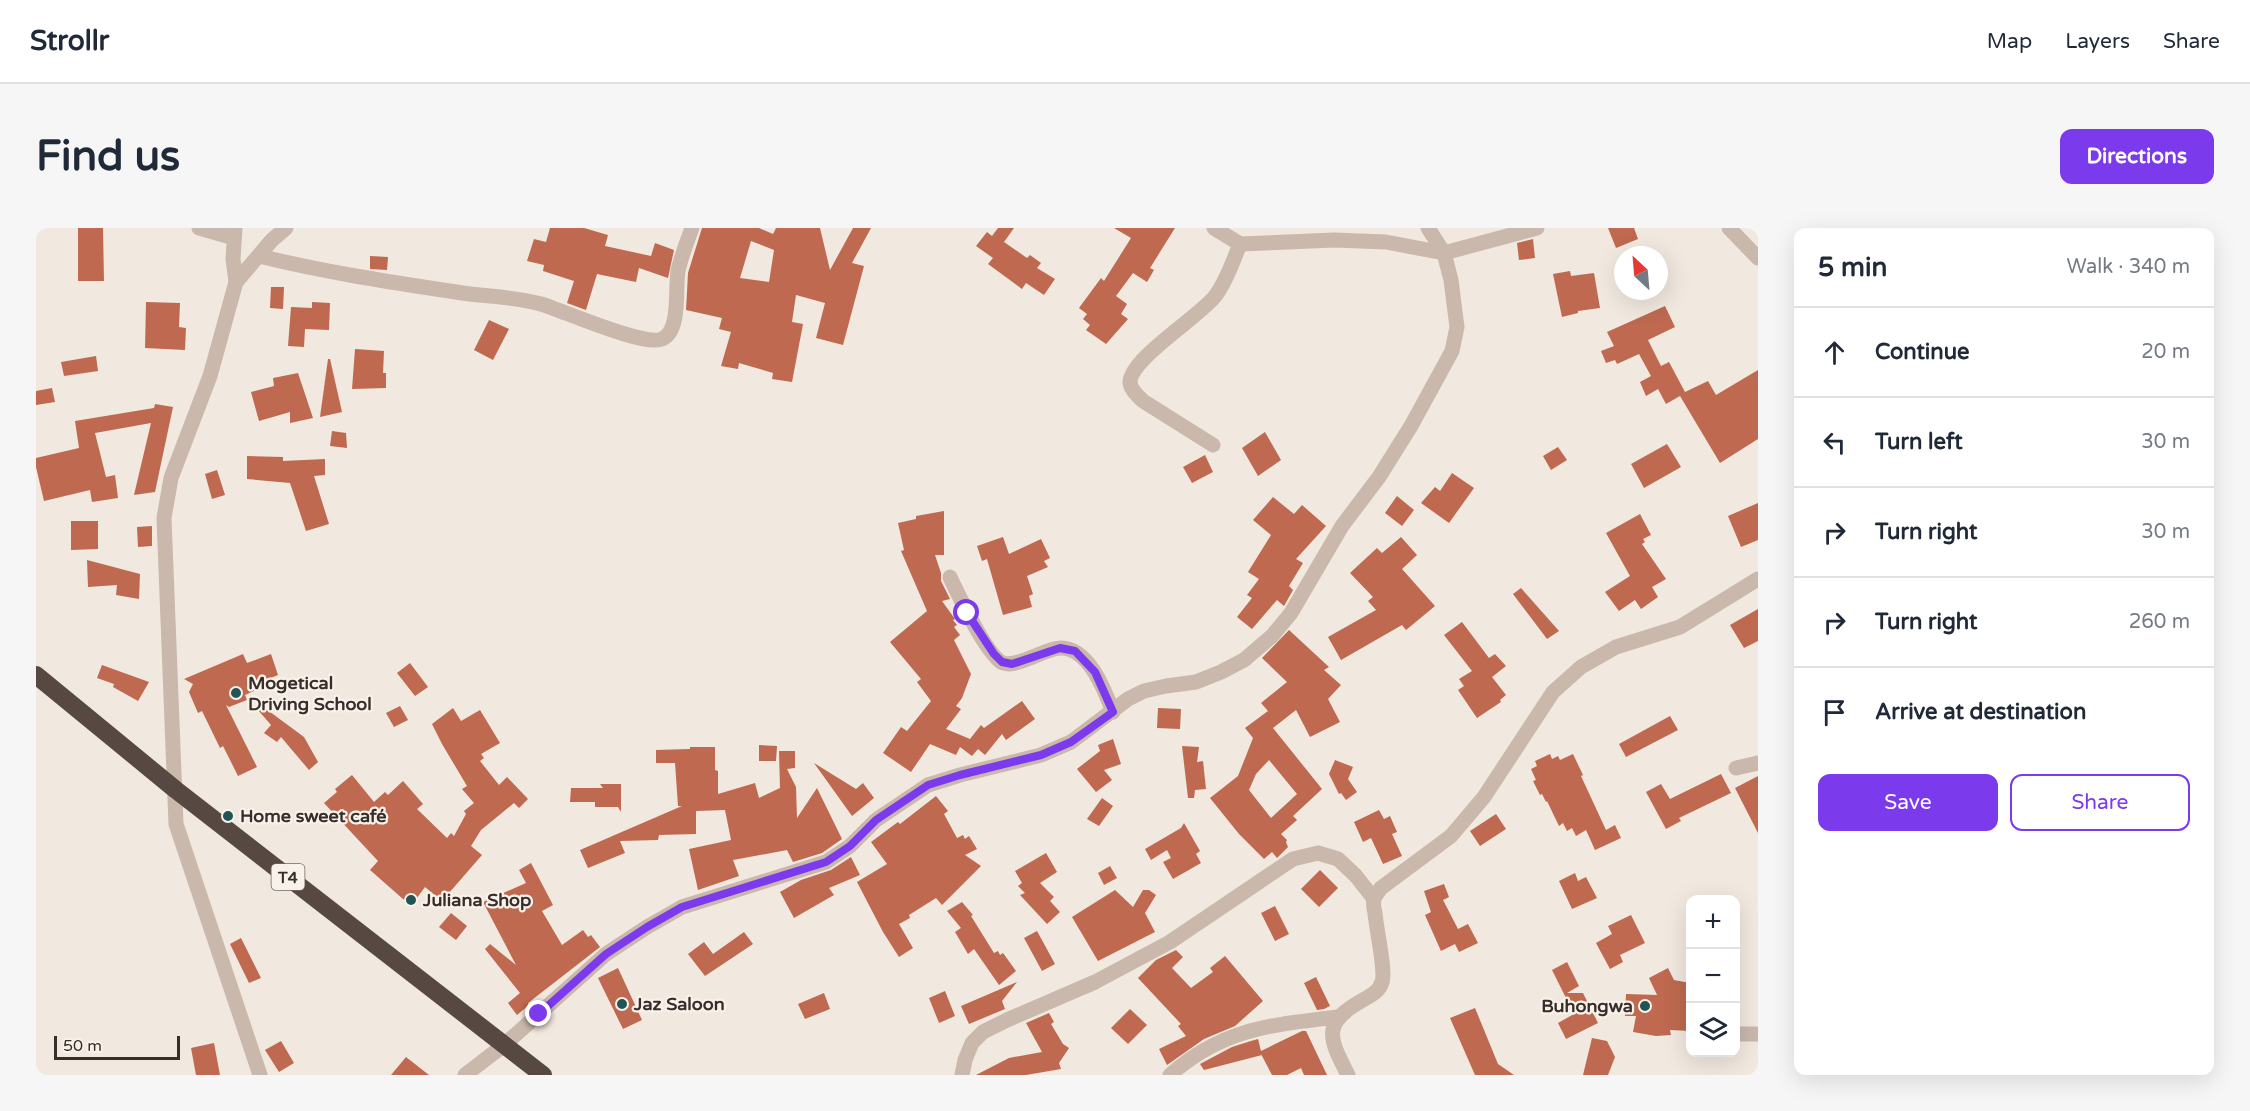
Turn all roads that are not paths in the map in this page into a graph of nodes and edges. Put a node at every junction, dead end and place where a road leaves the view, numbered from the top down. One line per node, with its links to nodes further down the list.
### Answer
1 (199, 228): 8 (street)
2 (286, 228): 11 (street)
3 (692, 228): 11 (street)
4 (1214, 228): 9 (street)
5 (1428, 228): 10 (street)
6 (1537, 228): 10 (street)
7 (1729, 228): 12 (street)
8 (235, 233): 13 (street)
9 (1240, 244): 10 (street); 14 (street)
10 (1444, 253): 18 (street)
11 (259, 255): 13 (street)
12 (1758, 258)
13 (236, 282): 21 (street)
14 (1213, 445)
15 (950, 577): 18 (street)
16 (1758, 579): 22 (street)
17 (36, 675): 21 (highway, T4)
18 (1113, 712): 26 (street)
19 (1758, 763): 20 (street)
20 (1736, 768)
21 (176, 790): 26 (highway, T4); 27 (street)
22 (1374, 899): 23 (street); 30 (street)
23 (1338, 1017): 31 (street); 32 (street)
24 (1740, 1034): 25 (street)
25 (1758, 1034)
26 (504, 1045): 28 (street); 29 (highway, T4)
27 (260, 1075)
28 (465, 1075)
29 (543, 1075)
30 (962, 1075)
31 (1170, 1075)
32 (1348, 1075)

